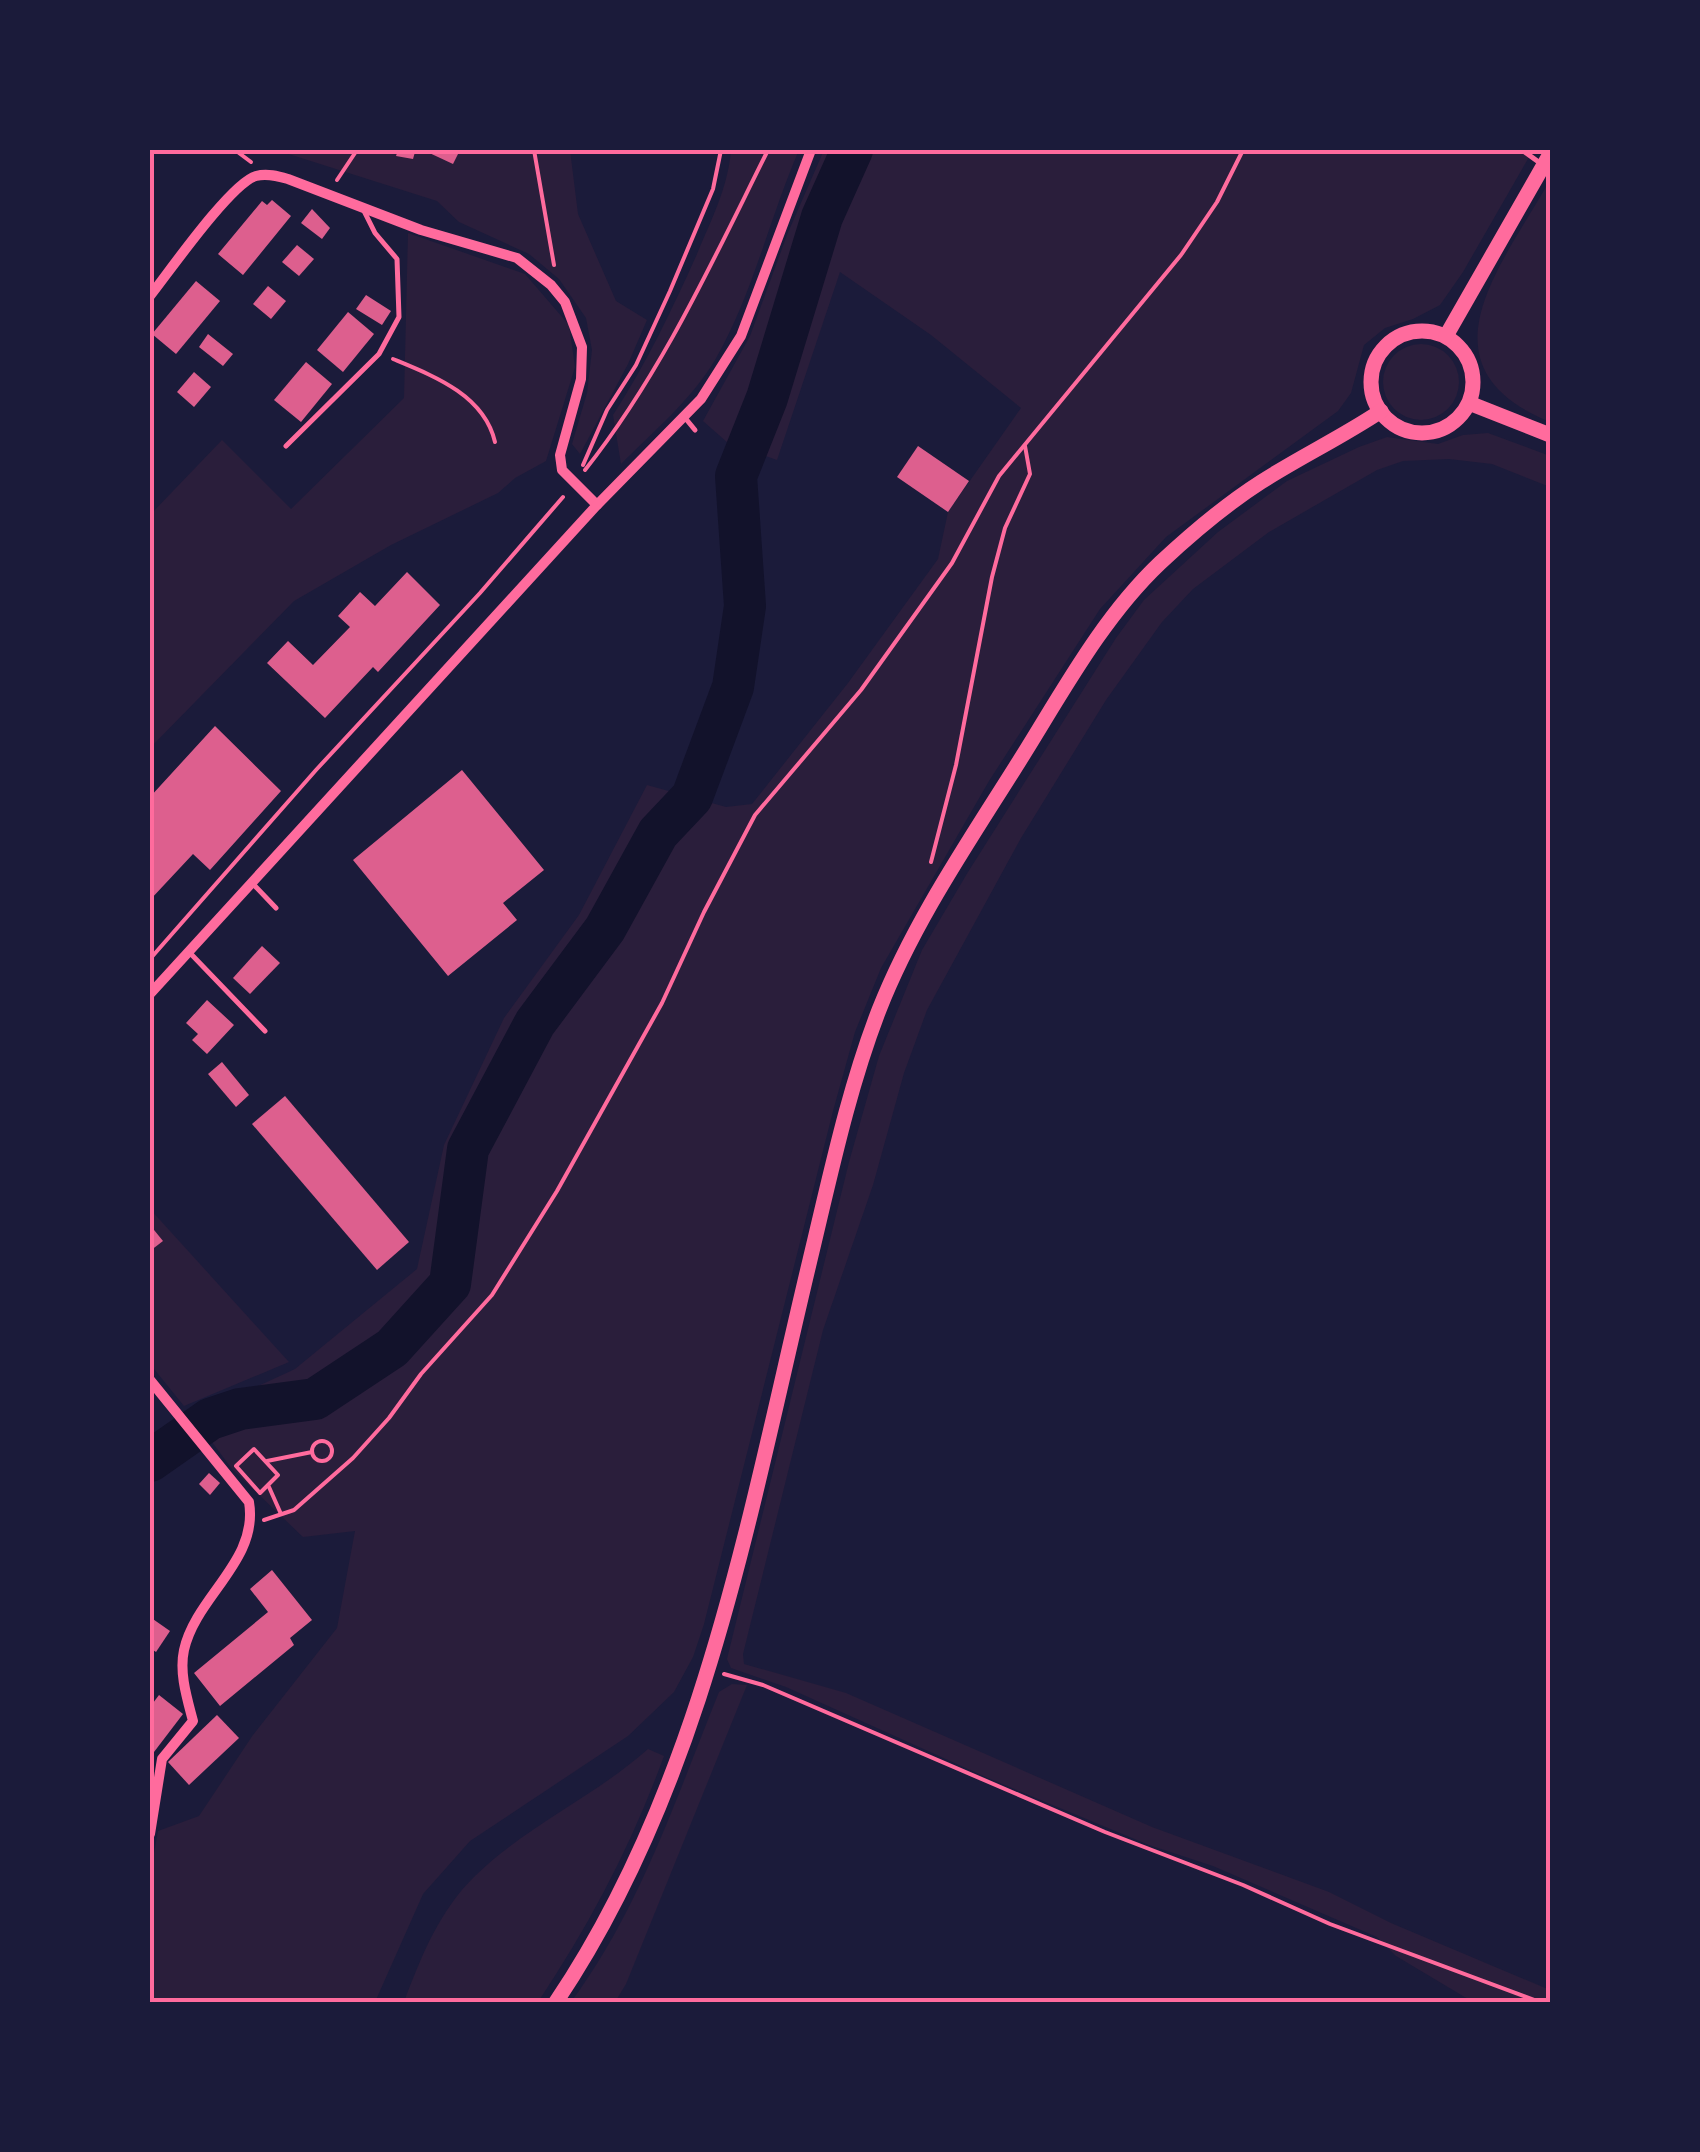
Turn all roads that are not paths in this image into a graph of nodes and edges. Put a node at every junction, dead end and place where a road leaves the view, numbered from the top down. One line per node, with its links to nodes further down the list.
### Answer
1 (811, 150): 9 (street)
2 (1522, 150): 3 (lane)
3 (1547, 160): 6 (main road)
4 (362, 208): 5 (street); 12 (lane); 13 (street)
5 (150, 296)
6 (1446, 336): 7 (main road); 8 (main road)
7 (1469, 403): 8 (main road); 11 (main road)
8 (1380, 411): 21 (main road)
9 (684, 416): 10 (lane); 13 (street)
10 (695, 430)
11 (1550, 435)
12 (286, 446)
13 (597, 505): 14 (street)
14 (252, 882): 15 (lane); 16 (street)
15 (276, 908)
16 (188, 952): 17 (street); 18 (lane)
17 (150, 994)
18 (266, 1031)
19 (150, 1380): 20 (street)
20 (150, 1834)
21 (556, 2002)

